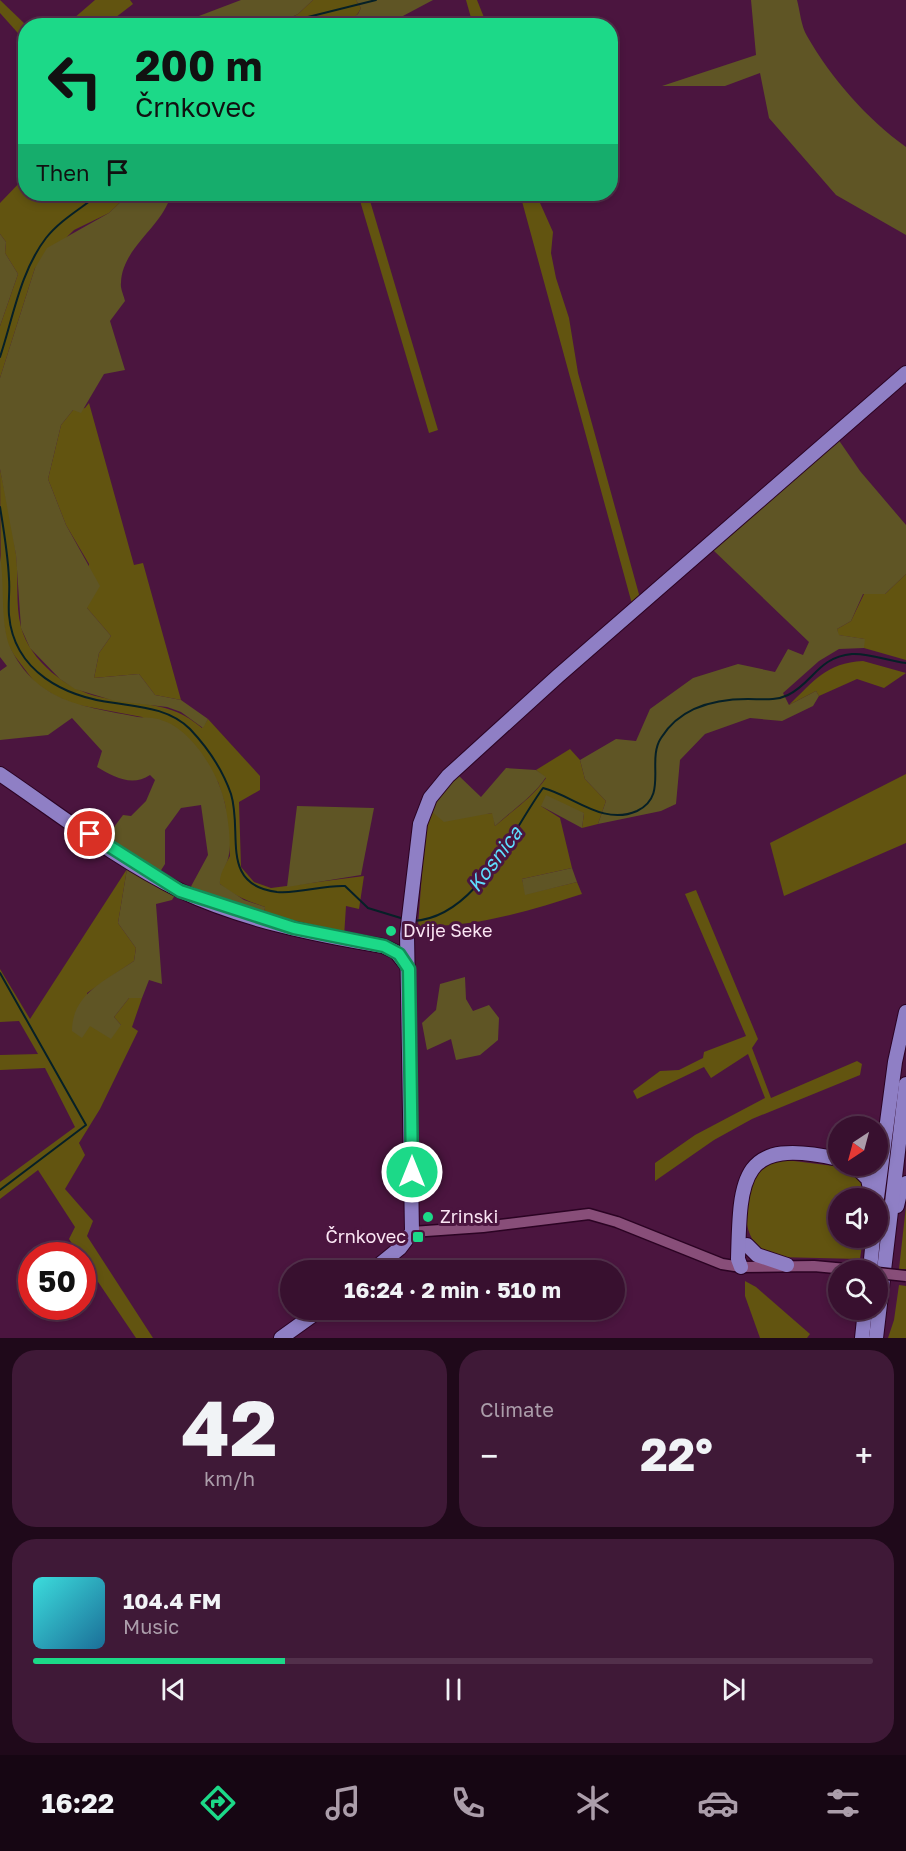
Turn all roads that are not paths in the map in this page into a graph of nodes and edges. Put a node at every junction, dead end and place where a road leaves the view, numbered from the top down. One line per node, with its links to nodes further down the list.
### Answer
1 (906, 373): 3 (main road)
2 (0, 774): 4 (main road)
3 (408, 923): 4 (main road); 5 (main road)
4 (384, 946): 5 (main road)
5 (409, 969): 16 (main road)
6 (906, 1012): 7 (main road)
7 (902, 1095): 8 (main road); 13 (main road); 15 (main road)
8 (881, 1116)
9 (906, 1126): 10 (main road)
10 (906, 1140)
11 (828, 1157): 14 (main road)
12 (906, 1183): 15 (main road)
13 (879, 1188)
14 (741, 1208): 17 (main road); 21 (main road)
15 (888, 1230)
16 (412, 1232): 19 (main road); 21 (street)
17 (747, 1245): 20 (main road); 21 (main road)
18 (886, 1248): 29 (main road)
19 (385, 1260)
20 (787, 1265): 21 (street); 22 (street)
21 (741, 1267)
22 (828, 1268)
23 (888, 1274): 24 (street, bridge)
24 (906, 1276)
25 (306, 1320): 27 (main road)
26 (865, 1320): 28 (main road)
27 (281, 1338)
28 (862, 1338)
29 (876, 1338)

